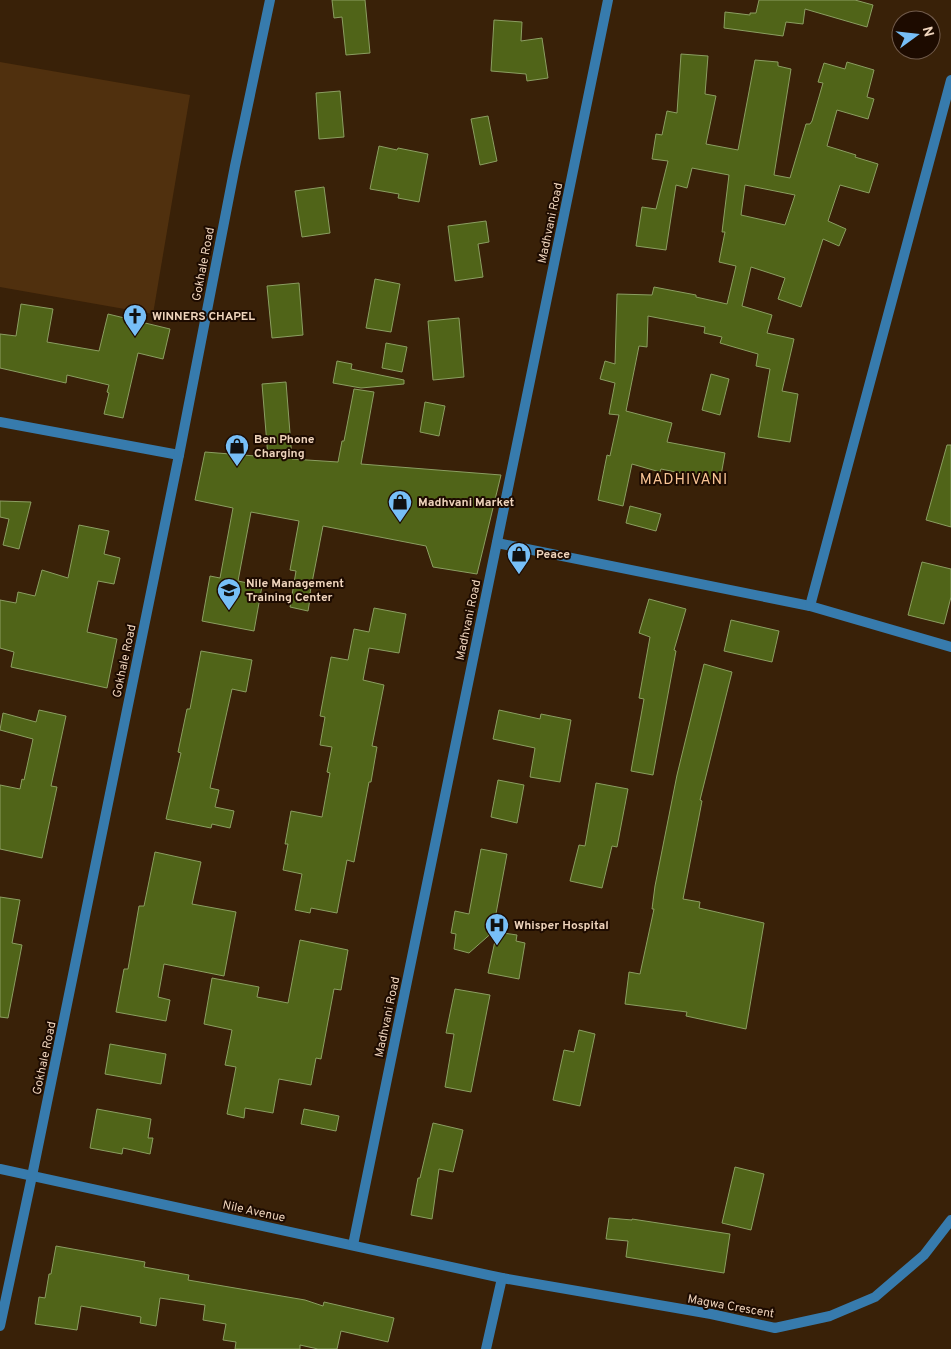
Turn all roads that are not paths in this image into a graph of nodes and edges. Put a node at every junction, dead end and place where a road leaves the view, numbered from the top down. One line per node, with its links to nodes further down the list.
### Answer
1 (270, 0): 5 (street, Gokhale Road)
2 (608, 0): 6 (street, Madhvani Road)
3 (951, 80): 7 (street)
4 (0, 422): 5 (street)
5 (179, 455): 10 (street, Gokhale Road)
6 (497, 543): 7 (street); 12 (street, Madhvani Road)
7 (810, 606): 8 (street)
8 (951, 648)
9 (0, 1169): 10 (street, Nile Avenue)
10 (32, 1176): 12 (street, Nile Avenue); 14 (street, Gokhale Road)
11 (951, 1220): 13 (street, Magwa Crescent)
12 (353, 1245): 13 (street, Nile Avenue)
13 (502, 1278): 15 (street)
14 (0, 1326)
15 (486, 1349)

